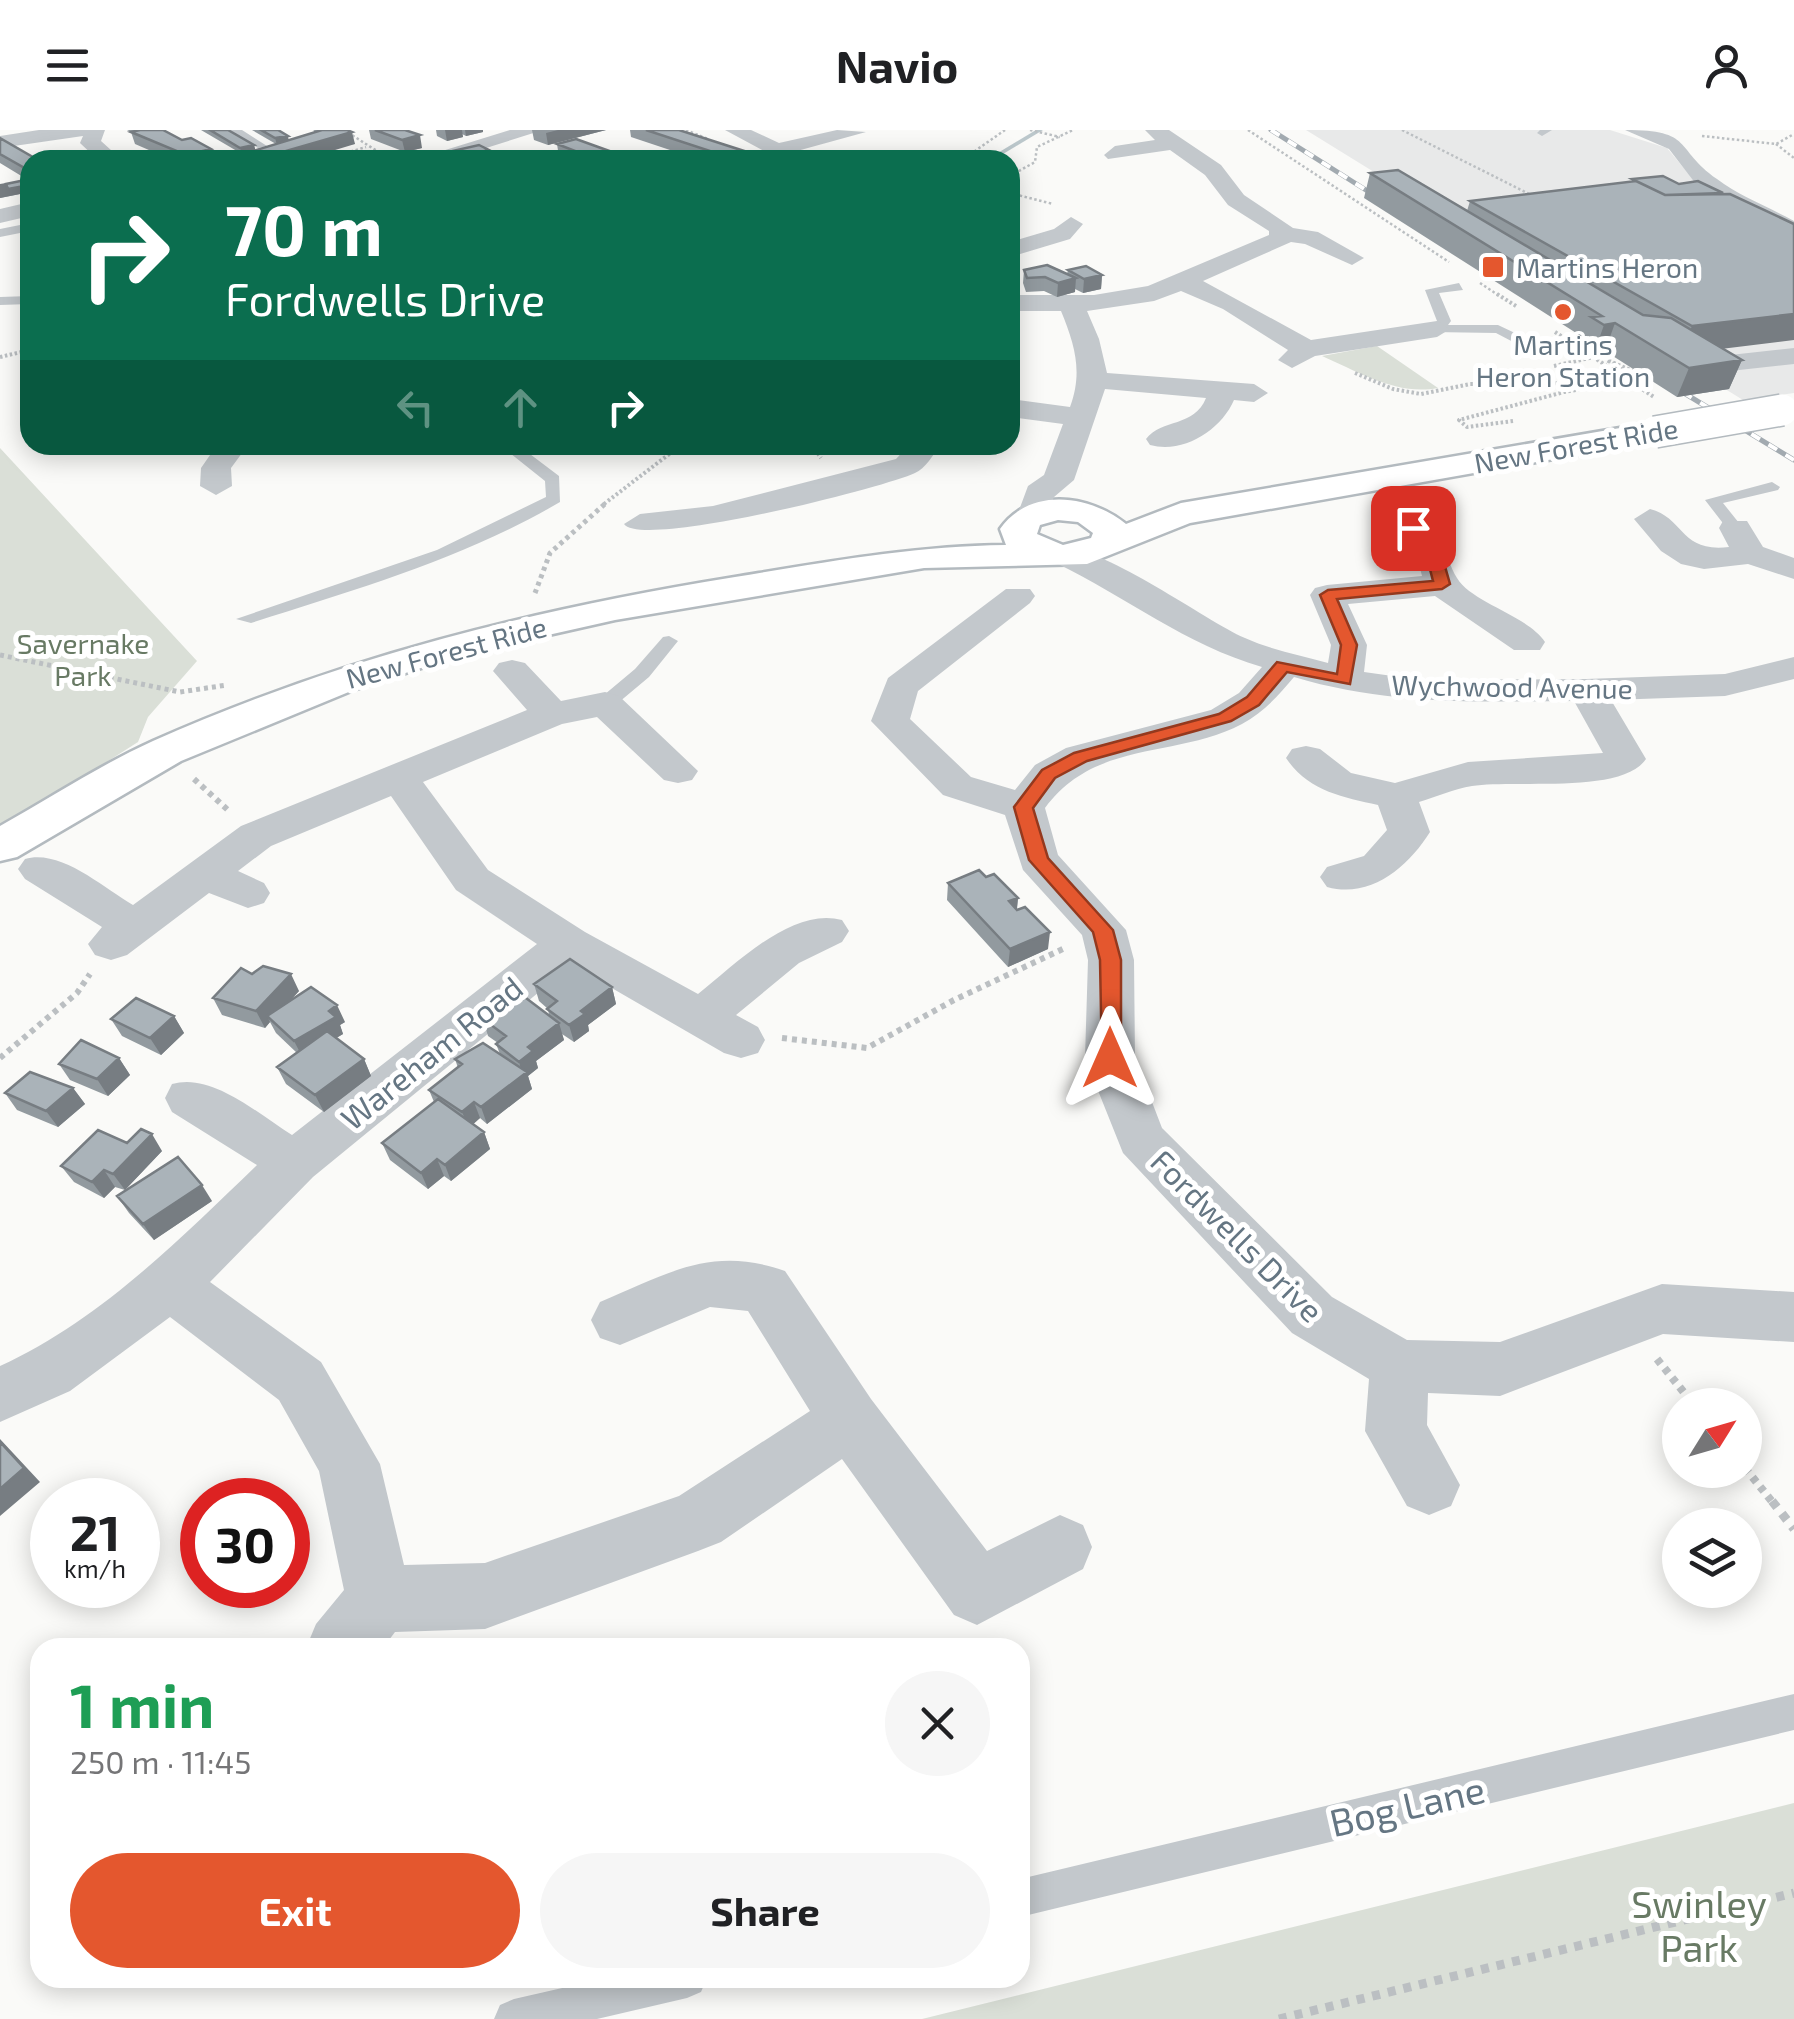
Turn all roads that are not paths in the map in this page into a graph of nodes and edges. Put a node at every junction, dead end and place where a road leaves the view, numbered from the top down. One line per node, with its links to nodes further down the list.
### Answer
1 (81, 130): 9 (street)
2 (95, 130): 11 (street)
3 (235, 130): 10 (lane)
4 (532, 130): 12 (street)
5 (735, 130): 13 (street)
6 (1636, 130): 16 (street)
7 (856, 132): 14 (street)
8 (1162, 137): 15 (street); 17 (street)
9 (0, 142)
10 (262, 146)
11 (99, 150)
12 (460, 150)
13 (780, 150)
14 (801, 150)
15 (1115, 156)
16 (1794, 230)
17 (1282, 234): 20 (street); 21 (street)
18 (1086, 245): 19 (street)
19 (1020, 246)
20 (1352, 258)
21 (1184, 282): 24 (street); 25 (street)
22 (1459, 287): 25 (lane)
23 (1020, 304): 24 (street)
24 (1071, 305): 29 (street)
25 (1438, 329): 26 (lane)
26 (1537, 350)
27 (1794, 356): 28 (street)
28 (1721, 364)
29 (1094, 380): 30 (street); 34 (street)
30 (1222, 393): 31 (street); 35 (street)
31 (1254, 393)
32 (1020, 409): 34 (street)
33 (1788, 409): 43 (main road, New Forest Ride, bridge)
34 (1082, 418): 39 (street)
35 (1162, 438)
36 (226, 455): 40 (street)
37 (522, 455): 56 (lane)
38 (916, 455): 46 (street)
39 (1058, 480): 42 (street); 44 (street)
40 (216, 486)
41 (1772, 487): 48 (lane)
42 (1086, 512): 43 (main road, New Forest Ride); 44 (main road, New Forest Ride); 49 (main road)
43 (1181, 514): 49 (main road, New Forest Ride)
44 (1028, 518): 50 (main road); 51 (main road, New Forest Ride)
45 (1650, 519): 48 (street)
46 (640, 524)
47 (1413, 528): 53 (street)
48 (1742, 541): 52 (street)
49 (1107, 545): 50 (main road, New Forest Ride); 54 (street, Wychwood Avenue)
50 (1062, 555): 51 (main road, New Forest Ride); 54 (street, Wychwood Avenue)
51 (924, 557): 71 (main road, New Forest Ride)
52 (1794, 569)
53 (1442, 584): 58 (street); 62 (street)
54 (1131, 586): 59 (street, Wychwood Avenue)
55 (1018, 596): 70 (street)
56 (245, 618)
57 (669, 641): 64 (lane)
58 (1526, 642)
59 (1283, 666): 62 (street, Wychwood Avenue); 70 (street)
60 (1794, 668): 63 (street, Wychwood Avenue)
61 (512, 672): 65 (street)
62 (1344, 680): 63 (street, Wychwood Avenue)
63 (1586, 690): 69 (street)
64 (605, 704): 65 (street); 67 (street)
65 (552, 714): 68 (street)
66 (1306, 758): 69 (street)
67 (678, 771)
68 (398, 778): 73 (street); 77 (street)
69 (1396, 796): 74 (street)
70 (1024, 807): 83 (street, Fordwells Drive)
71 (0, 846)
72 (40, 869): 73 (street)
73 (206, 874): 75 (street)
74 (1342, 877)
75 (248, 893)
76 (826, 931): 77 (street)
77 (569, 943): 79 (street, Wareham Road)
78 (190, 1098): 79 (street)
79 (294, 1162): 80 (street, Wareham Road)
80 (170, 1285): 84 (street, Wareham Road); 88 (street)
81 (1794, 1316): 83 (street, Fordwells Drive)
82 (620, 1320): 85 (street)
83 (1399, 1366): 86 (street)
84 (0, 1395)
85 (849, 1419): 87 (street); 88 (street)
86 (1429, 1485)
87 (1060, 1547)
88 (360, 1623)
89 (1794, 1712): 90 (lane, Bog Lane)
90 (1030, 1896)
91 (644, 1988): 92 (lane)
92 (514, 2019)

